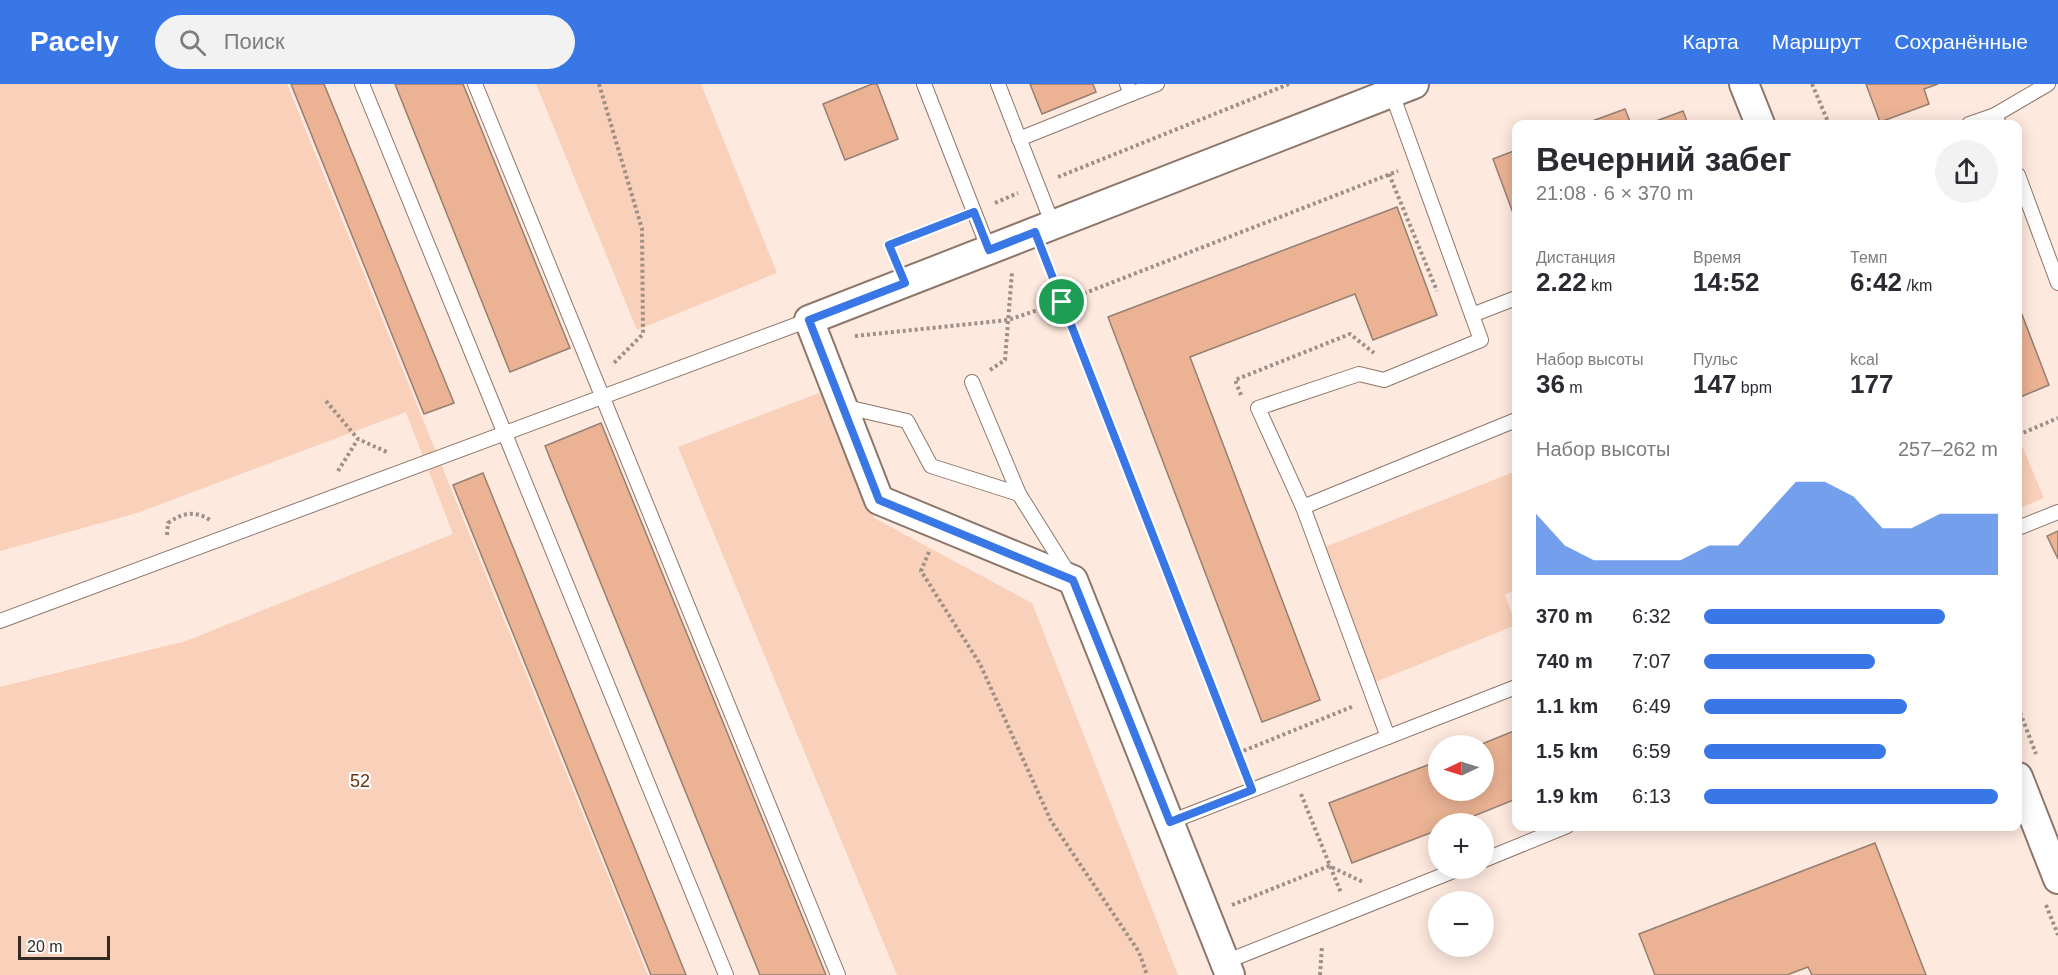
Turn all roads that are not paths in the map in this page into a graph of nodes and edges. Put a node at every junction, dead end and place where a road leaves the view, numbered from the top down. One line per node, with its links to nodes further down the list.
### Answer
1 (362, 84): 23 (lane)
2 (475, 84): 20 (lane)
3 (924, 84): 14 (lane)
4 (998, 84): 12 (lane)
5 (1157, 84): 9 (lane)
6 (1744, 84): 10 (street)
7 (2048, 84): 11 (lane)
8 (1398, 87): 14 (street); 17 (lane)
9 (1129, 89): 12 (lane)
10 (1758, 120)
11 (1997, 120)
12 (1019, 139): 14 (lane)
13 (2022, 186): 15 (lane)
14 (1023, 237): 18 (street)
15 (2058, 283)
16 (1512, 300): 17 (lane)
17 (1472, 315): 25 (lane)
18 (809, 320): 20 (lane); 21 (street)
19 (972, 382): 24 (lane)
20 (601, 397): 23 (lane); 40 (lane)
21 (842, 406): 24 (lane); 28 (street)
22 (1512, 422): 25 (lane)
23 (505, 433): 29 (lane); 39 (lane)
24 (1019, 494): 28 (lane)
25 (1303, 507): 31 (lane)
26 (2058, 512): 27 (lane)
27 (2022, 526)
28 (1073, 580): 33 (street)
29 (0, 621)
30 (1512, 689): 31 (lane)
31 (1388, 737): 33 (lane)
32 (2022, 787): 37 (street)
33 (1170, 822): 38 (street)
34 (1555, 831): 35 (lane)
35 (1494, 856)
36 (1434, 879): 38 (lane)
37 (2058, 879)
38 (1227, 968)
39 (726, 975)
40 (838, 975)

